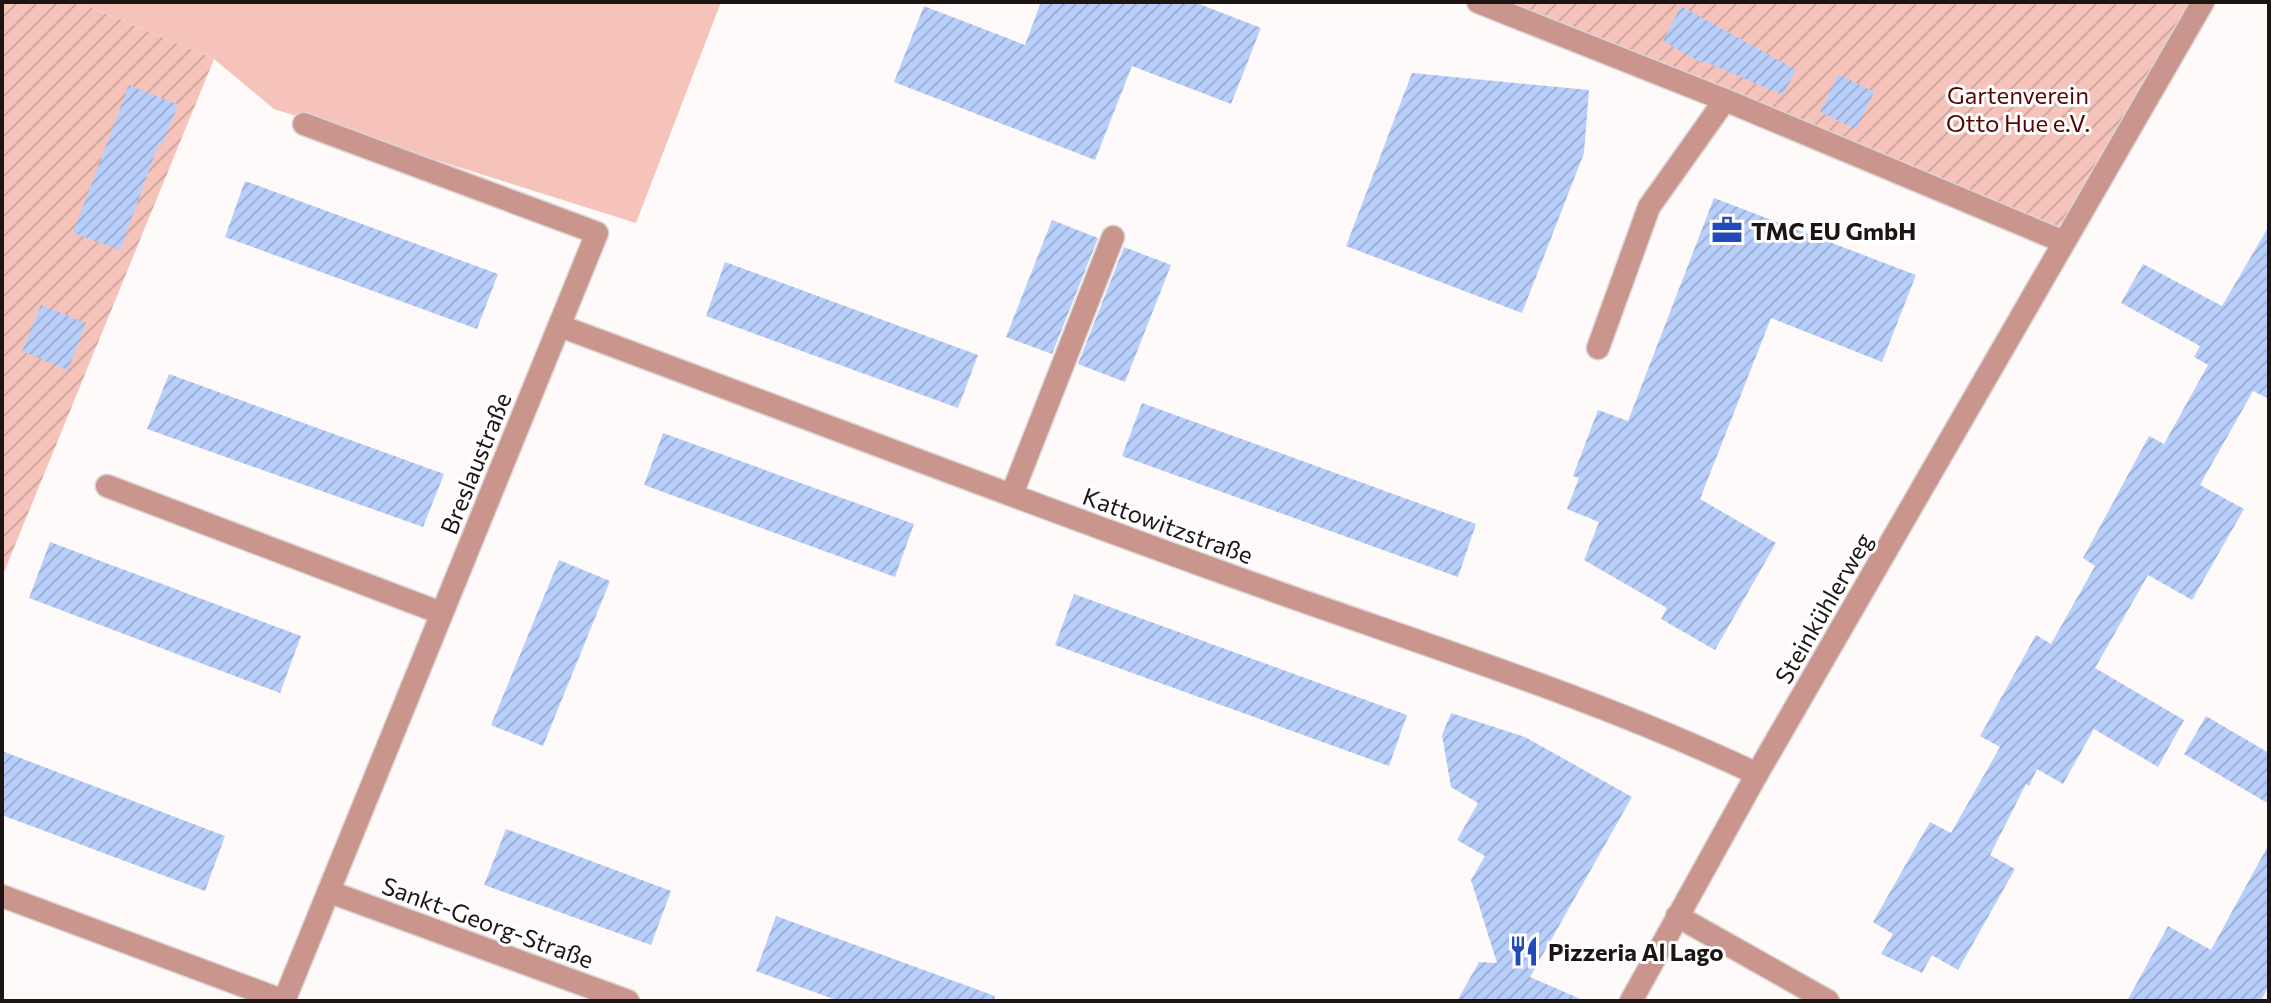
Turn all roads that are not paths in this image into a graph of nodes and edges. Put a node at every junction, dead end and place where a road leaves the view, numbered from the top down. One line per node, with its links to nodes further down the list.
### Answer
1 (1478, 2): 3 (street)
2 (2199, 3): 6 (street, Steinkühlerweg)
3 (1725, 100): 6 (street); 8 (street)
4 (304, 124): 7 (street, Breslaustraße)
5 (1113, 237): 10 (street)
6 (2064, 242): 12 (street, Steinkühlerweg)
7 (560, 326): 10 (street, Kattowitzstraße); 11 (street, Breslaustraße)
8 (1598, 348)
9 (107, 486): 11 (street)
10 (1012, 494): 12 (street, Kattowitzstraße)
11 (441, 613): 13 (street, Breslaustraße)
12 (1757, 774): 15 (street, Steinkühlerweg)
13 (330, 892): 16 (street, Breslaustraße); 17 (street, Sankt-Georg-Straße)
14 (2, 896): 16 (street)
15 (1677, 916): 18 (street, Steinkühlerweg); 19 (street)
16 (284, 1001)
17 (628, 1001)
18 (1631, 1001)
19 (1828, 1001)

